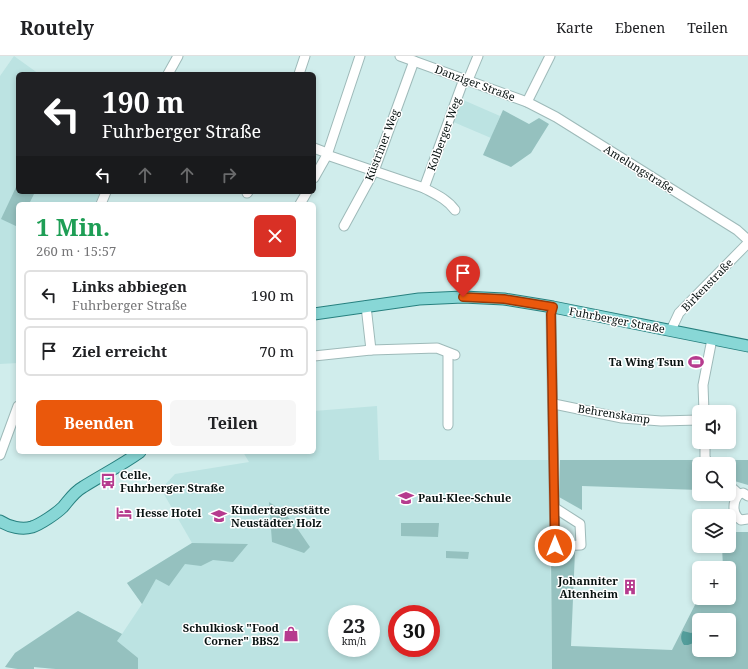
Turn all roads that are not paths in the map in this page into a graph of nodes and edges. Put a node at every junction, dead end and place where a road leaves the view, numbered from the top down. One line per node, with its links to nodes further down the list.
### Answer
1 (178, 56): 8 (street)
2 (306, 56): 9 (street)
3 (360, 56): 13 (street)
4 (400, 56): 7 (street, Danziger Straße)
5 (478, 56): 10 (street, Kolberger Weg)
6 (550, 56): 11 (street)
7 (419, 60): 10 (street, Danziger Straße); 14 (street, Küstriner Weg)
8 (169, 72)
9 (300, 72)
10 (466, 80): 11 (street, Danziger Straße); 16 (street, Kolberger Weg)
11 (527, 102): 19 (street, Amelungstraße)
12 (316, 149): 13 (street)
13 (327, 154): 14 (street); 15 (street)
14 (374, 171): 16 (street); 18 (street, Küstriner Weg)
15 (316, 174)
16 (424, 188): 17 (street)
17 (454, 210)
18 (344, 226)
19 (748, 241): 23 (street, Birkenstraße)
20 (366, 306): 21 (main road, Fuhrberger Straße); 22 (main road, Fuhrberger Straße); 26 (street)
21 (553, 307): 23 (main road, Fuhrberger Straße); 28 (street)
22 (316, 314)
23 (671, 330): 24 (main road, Fuhrberger Straße)
24 (712, 339): 25 (main road, Fuhrberger Straße); 29 (street)
25 (748, 346)
26 (371, 350): 27 (street); 32 (street)
27 (316, 356)
28 (554, 404): 31 (street, Behrenskamp); 36 (street)
29 (704, 405)
30 (16, 411): 34 (street)
31 (692, 420)
32 (448, 425)
33 (137, 454): 38 (main road)
34 (0, 455)
35 (743, 495): 37 (street)
36 (555, 508): 36 (street)
37 (748, 519)
38 (0, 521)

